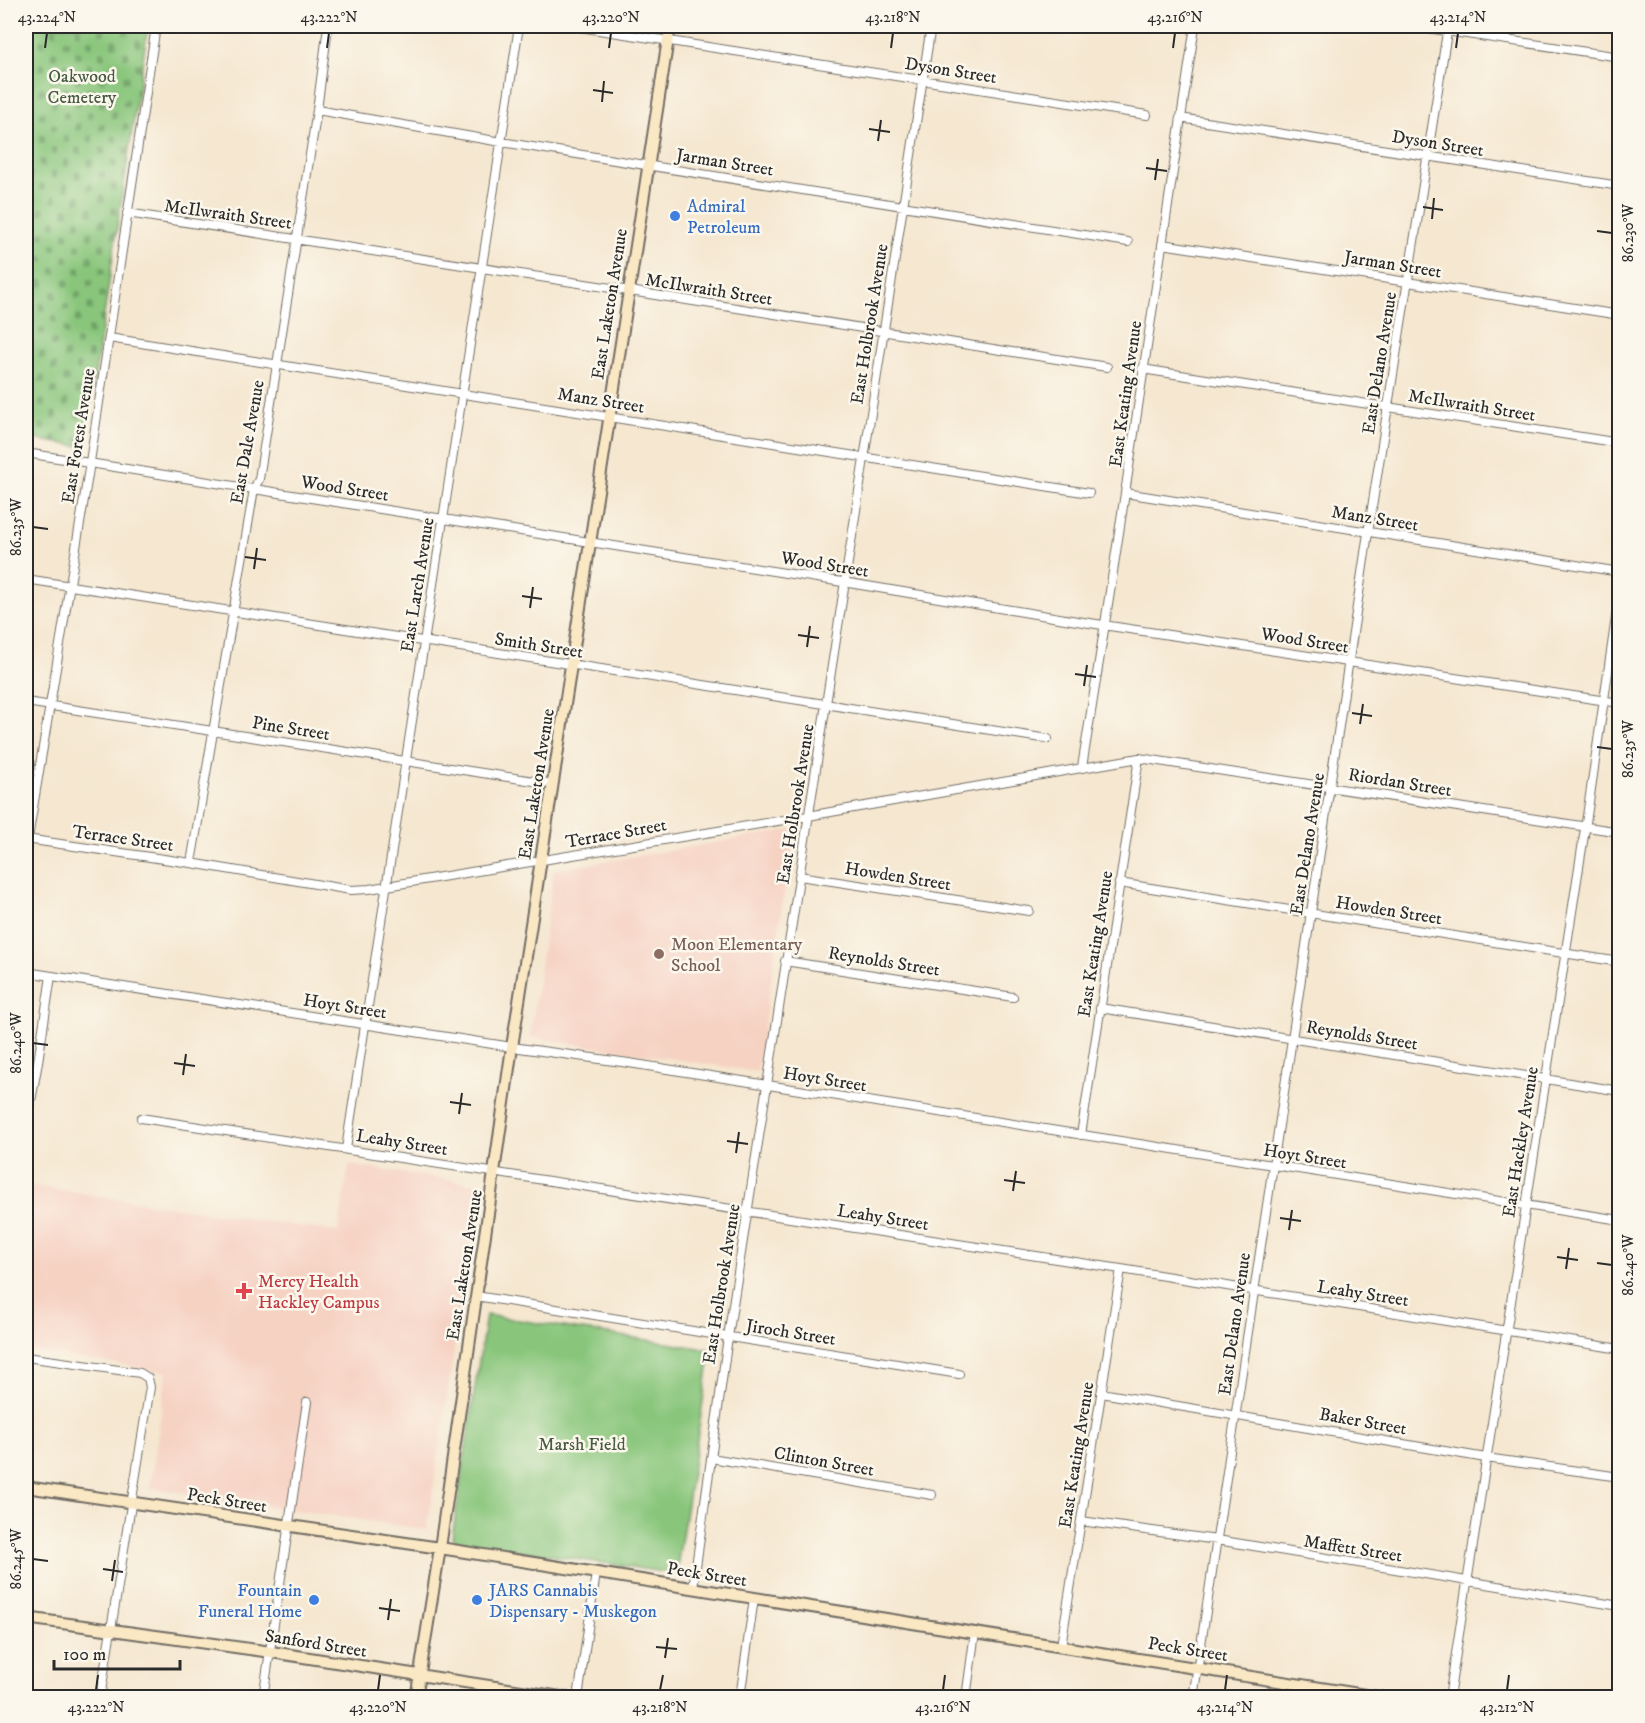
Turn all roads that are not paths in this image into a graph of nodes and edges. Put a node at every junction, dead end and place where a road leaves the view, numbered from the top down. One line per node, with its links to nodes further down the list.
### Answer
1 (156, 26): 21 (street, East Forest Avenue)
2 (328, 26): 13 (street, East Dale Avenue)
3 (519, 26): 16 (street, East Larch Avenue)
4 (573, 26): 10 (street, Dyson Street)
5 (670, 26): 10 (street, East Laketon Avenue)
6 (931, 26): 12 (street, East Holbrook Avenue)
7 (1195, 26): 15 (street, East Keating Avenue)
8 (1413, 26): 9 (street)
9 (1447, 28): 11 (street); 17 (street, East Delano Avenue)
10 (668, 40): 12 (street, Dyson Street); 18 (street, East Laketon Avenue)
11 (1620, 57)
12 (922, 80): 14 (street, Dyson Street); 20 (street, East Holbrook Avenue)
13 (317, 111): 16 (street, Jarman Street); 22 (street, East Dale Avenue)
14 (1147, 116)
15 (1180, 118): 17 (street, Dyson Street); 24 (street, East Keating Avenue)
16 (501, 142): 18 (street, Jarman Street); 25 (street, East Larch Avenue)
17 (1427, 156): 19 (street, Dyson Street); 26 (street, East Delano Avenue)
18 (647, 164): 20 (street, Jarman Street); 27 (street, East Laketon Avenue)
19 (1620, 186)
20 (903, 206): 23 (street, Jarman Street); 29 (street, East Holbrook Avenue)
21 (127, 213): 22 (street, McIlwraith Street); 30 (street, East Forest Avenue)
22 (296, 239): 25 (street, McIlwraith Street); 31 (street, East Dale Avenue)
23 (1128, 242)
24 (1162, 244): 26 (street, Jarman Street); 33 (street, East Keating Avenue)
25 (481, 268): 27 (street, McIlwraith Street); 34 (street, East Larch Avenue)
26 (1407, 281): 28 (street, Jarman Street); 35 (street, East Delano Avenue)
27 (628, 291): 29 (street, McIlwraith Street); 36 (street, East Laketon Avenue)
28 (1620, 315)
29 (884, 332): 32 (street, McIlwraith Street); 39 (street, East Holbrook Avenue)
30 (109, 338): 31 (street, Manz Street); 40 (street, East Forest Avenue)
31 (276, 364): 34 (street, Manz Street); 41 (street, East Dale Avenue)
32 (1107, 367)
33 (1142, 369): 35 (street, McIlwraith Street); 43 (street, East Keating Avenue)
34 (461, 393): 36 (street, Manz Street); 44 (street, East Larch Avenue)
35 (1388, 407): 37 (street, McIlwraith Street); 45 (street, East Delano Avenue)
36 (609, 417): 39 (street, Manz Street); 46 (street, East Laketon Avenue)
37 (1620, 443)
38 (26, 453): 40 (street, Wood Street)
39 (864, 457): 42 (street, Manz Street); 49 (street, East Holbrook Avenue)
40 (89, 464): 41 (street, Wood Street); 50 (street, East Forest Avenue)
41 (254, 489): 44 (street, Wood Street); 52 (street, East Dale Avenue)
42 (1089, 493)
43 (1125, 493): 45 (street, Manz Street); 53 (street, East Keating Avenue)
44 (442, 519): 46 (street, Wood Street); 54 (street, East Larch Avenue)
45 (1368, 532): 47 (street, Manz Street); 55 (street, East Delano Avenue)
46 (591, 542): 49 (street, Wood Street); 56 (street, East Laketon Avenue)
47 (1620, 572)
48 (26, 579): 50 (street, Smith Street)
49 (844, 582): 53 (street, Wood Street); 60 (street, East Holbrook Avenue)
50 (69, 586): 52 (street, Smith Street); 61 (street, East Forest Avenue)
51 (1620, 590): 57 (street, East Hackley Avenue)
52 (233, 612): 54 (street, Smith Street); 62 (street, East Dale Avenue)
53 (1104, 626): 55 (street, Wood Street); 66 (street, East Keating Avenue)
54 (423, 642): 56 (street, Smith Street); 65 (street, East Larch Avenue)
55 (1349, 662): 57 (street, Wood Street); 69 (street, East Delano Avenue)
56 (571, 665): 60 (street, Smith Street); 68 (street, East Laketon Avenue)
57 (1604, 701): 59 (street, Wood Street); 71 (street, East Hackley Avenue)
58 (26, 702): 61 (street, Pine Street)
59 (1620, 703)
60 (825, 704): 63 (street, Smith Street); 70 (street, East Holbrook Avenue)
61 (49, 705): 62 (street, Pine Street); 73 (street, East Forest Avenue)
62 (214, 731): 65 (street, Pine Street); 76 (street, East Dale Avenue)
63 (1048, 739)
64 (1139, 758): 66 (street, Riordan Street); 69 (street, Riordan Street); 78 (street, East Keating Avenue)
65 (405, 761): 68 (street, Pine Street); 79 (street, East Larch Avenue)
66 (1082, 767): 67 (street, Riordan Street)
67 (1069, 770): 70 (street, Terrace Street)
68 (553, 784): 75 (street, East Laketon Avenue)
69 (1331, 787): 71 (street, Riordan Street); 81 (street, East Delano Avenue)
70 (808, 816): 75 (street, Terrace Street); 77 (street, East Holbrook Avenue)
71 (1585, 827): 72 (street, Riordan Street); 82 (street, East Hackley Avenue)
72 (1620, 832)
73 (26, 840): 74 (street, East Forest Avenue); 76 (street, Terrace Street)
74 (26, 850)
75 (541, 861): 79 (street, Terrace Street); 91 (street, East Laketon Avenue)
76 (191, 863): 79 (street, Terrace Street)
77 (798, 876): 80 (street, Howden Street); 83 (street, East Holbrook Avenue)
78 (1119, 883): 81 (street, Howden Street); 88 (street, East Keating Avenue)
79 (386, 887): 89 (street, East Larch Avenue)
80 (1029, 911)
81 (1311, 913): 82 (street, Howden Street); 90 (street, East Delano Avenue)
82 (1565, 953): 84 (street, Howden Street); 92 (street, East Hackley Avenue)
83 (785, 961): 87 (street, Reynolds Street); 93 (street, East Holbrook Avenue)
84 (1620, 962)
85 (26, 972): 86 (street, Hoyt Street)
86 (51, 976): 89 (street, Hoyt Street); 95 (street)
87 (1013, 997)
88 (1100, 1008): 90 (street, Reynolds Street); 98 (street, East Keating Avenue)
89 (365, 1024): 91 (street, Hoyt Street); 99 (street, East Larch Avenue)
90 (1292, 1039): 92 (street, Reynolds Street); 100 (street, East Delano Avenue)
91 (512, 1047): 93 (street, Hoyt Street); 101 (street, East Laketon Avenue)
92 (1545, 1079): 94 (street, Reynolds Street); 102 (street, East Hackley Avenue)
93 (768, 1085): 98 (street, Hoyt Street); 103 (street, East Holbrook Avenue)
94 (1620, 1091)
95 (28, 1101): 97 (street)
96 (141, 1118): 99 (street, Leahy Street)
97 (26, 1129)
98 (1081, 1136): 100 (street, Hoyt Street)
99 (346, 1149): 101 (street, Leahy Street)
100 (1272, 1166): 102 (street, Hoyt Street); 106 (street, East Delano Avenue)
101 (495, 1172): 103 (street, Leahy Street); 107 (street, East Laketon Avenue)
102 (1526, 1205): 104 (street, Hoyt Street); 108 (street, East Hackley Avenue)
103 (747, 1212): 105 (street, Leahy Street); 109 (street, East Holbrook Avenue)
104 (1620, 1220)
105 (1121, 1269): 106 (street, Leahy Street); 113 (street, East Keating Avenue)
106 (1253, 1291): 108 (street, Leahy Street); 115 (street, East Delano Avenue)
107 (476, 1296): 109 (street, Jiroch Street); 125 (street, East Laketon Avenue)
108 (1505, 1331): 110 (street, Leahy Street); 117 (street, East Hackley Avenue)
109 (728, 1337): 112 (street, Jiroch Street); 116 (street, East Holbrook Avenue)
110 (1620, 1349)
111 (26, 1357): 121 (street)
112 (959, 1374)
113 (1101, 1393): 115 (street, Baker Street); 122 (street, East Keating Avenue)
114 (307, 1402): 123 (street)
115 (1235, 1415): 117 (street, Baker Street); 124 (street, East Delano Avenue)
116 (711, 1458): 120 (street, Clinton Street); 128 (street, East Holbrook Avenue)
117 (1486, 1458): 118 (street, Baker Street); 127 (street, East Hackley Avenue)
118 (1620, 1478)
119 (26, 1487): 121 (street, Peck Street)
120 (932, 1495)
121 (131, 1502): 123 (street, Peck Street); 132 (street)
122 (1081, 1521): 124 (street, Maffett Street); 134 (street, East Keating Avenue)
123 (289, 1526): 125 (street, Peck Street); 135 (street)
124 (1217, 1540): 127 (street, Maffett Street); 136 (street, East Delano Avenue)
125 (440, 1548): 126 (street, Peck Street); 137 (street, East Laketon Avenue)
126 (596, 1573): 128 (street, Peck Street); 142 (street)
127 (1467, 1582): 130 (street, Maffett Street); 147 (street, East Hackley Avenue)
128 (693, 1588): 129 (street, Peck Street)
129 (754, 1598): 133 (street, Peck Street); 143 (street)
130 (1620, 1606)
131 (26, 1618): 132 (street, Sanford Street)
132 (111, 1631): 135 (street, Sanford Street); 138 (street)
133 (975, 1632): 134 (street, Peck Street); 144 (street)
134 (1061, 1646): 136 (street, Peck Street)
135 (270, 1652): 137 (street, Sanford Street); 139 (street)
136 (1198, 1667): 145 (street, East Delano Avenue); 146 (street, Peck Street)
137 (419, 1675): 140 (street, East Laketon Avenue); 141 (street, Sanford Street)
138 (100, 1698)
139 (263, 1698)
140 (416, 1698)
141 (567, 1698)
142 (578, 1698)
143 (740, 1698)
144 (966, 1698)
145 (1193, 1698)
146 (1383, 1698)
147 (1449, 1698)

